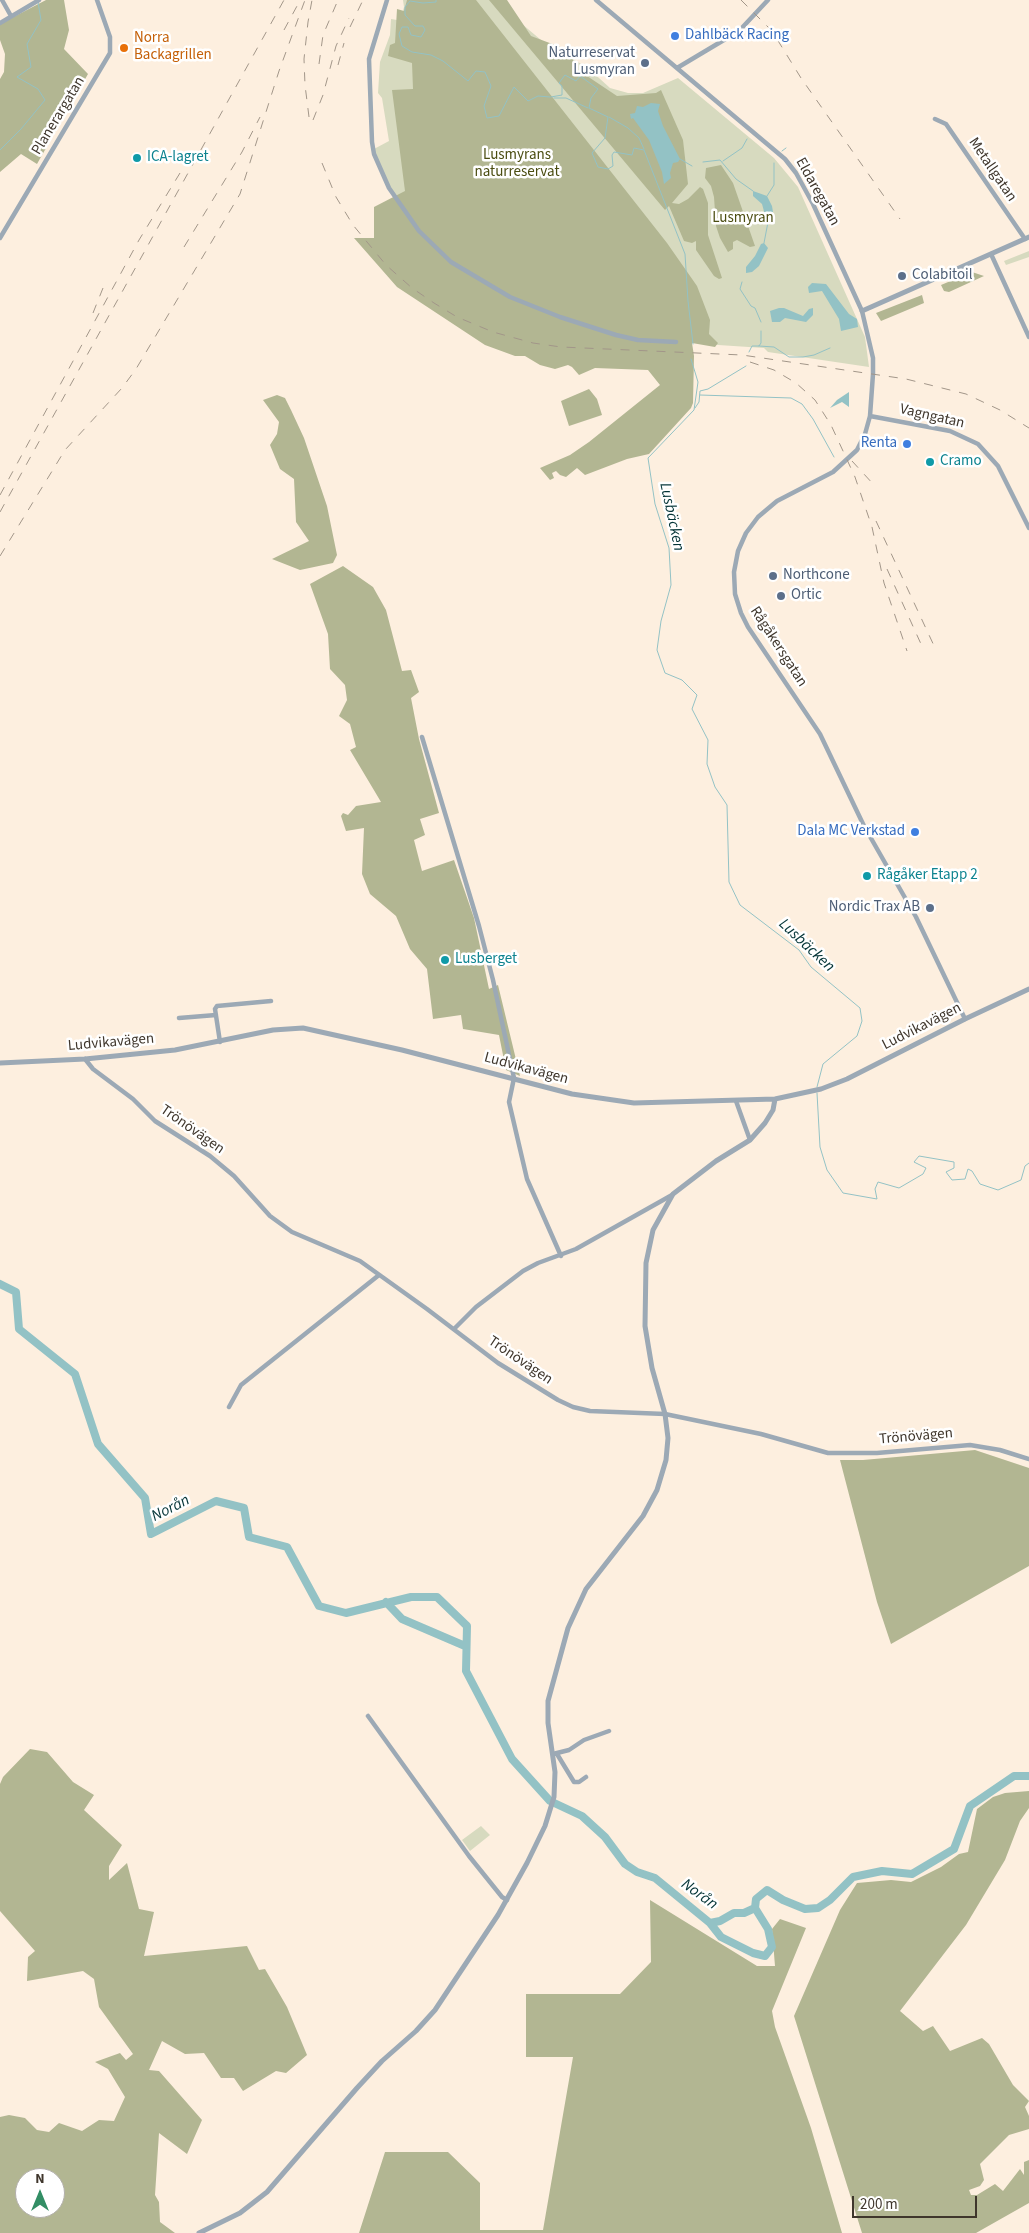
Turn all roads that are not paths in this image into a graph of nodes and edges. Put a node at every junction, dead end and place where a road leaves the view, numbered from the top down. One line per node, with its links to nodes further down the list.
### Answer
1 (2, 0): 7 (street)
2 (39, 0): 7 (street)
3 (98, 0): 11 (street, Planerargatan)
4 (387, 0): 16 (street)
5 (596, 0): 9 (street, Eldaregatan)
6 (768, 0): 9 (street)
7 (11, 16): 8 (street)
8 (0, 23)
9 (677, 68): 14 (street, Eldaregatan)
10 (936, 119): 12 (street, Metallgatan)
11 (0, 238)
12 (1027, 238): 13 (street)
13 (991, 254): 14 (street); 15 (street)
14 (862, 311): 17 (street, Rågåkersgatan)
15 (1029, 337)
16 (676, 342)
17 (870, 416): 18 (street, Vagngatan); 24 (street, Rågåkersgatan)
18 (1029, 528)
19 (422, 737): 28 (street)
20 (1029, 989): 24 (street, Ludvikavägen)
21 (271, 1001): 22 (street)
22 (216, 1015): 23 (street); 25 (street)
23 (179, 1018)
24 (964, 1019): 29 (street, Ludvikavägen)
25 (220, 1042): 26 (street, Ludvikavägen); 28 (street, Ludvikavägen)
26 (85, 1059): 27 (street, Ludvikavägen); 34 (street, Trönövägen)
27 (0, 1063)
28 (514, 1078): 30 (street, Ludvikavägen); 33 (street)
29 (775, 1099): 30 (street, Ludvikavägen); 31 (street)
30 (736, 1101): 31 (street)
31 (750, 1140): 32 (street)
32 (674, 1194): 33 (street); 37 (street)
33 (561, 1256): 35 (street)
34 (379, 1275): 35 (street, Trönövägen); 36 (street)
35 (454, 1329): 37 (street, Trönövägen)
36 (229, 1407)
37 (666, 1414): 38 (street, Trönövägen); 41 (street)
38 (1029, 1459)
39 (368, 1716): 43 (street)
40 (610, 1731): 41 (street)
41 (555, 1754): 42 (street); 43 (street)
42 (586, 1777)
43 (507, 1900): 44 (street)
44 (199, 2233)

